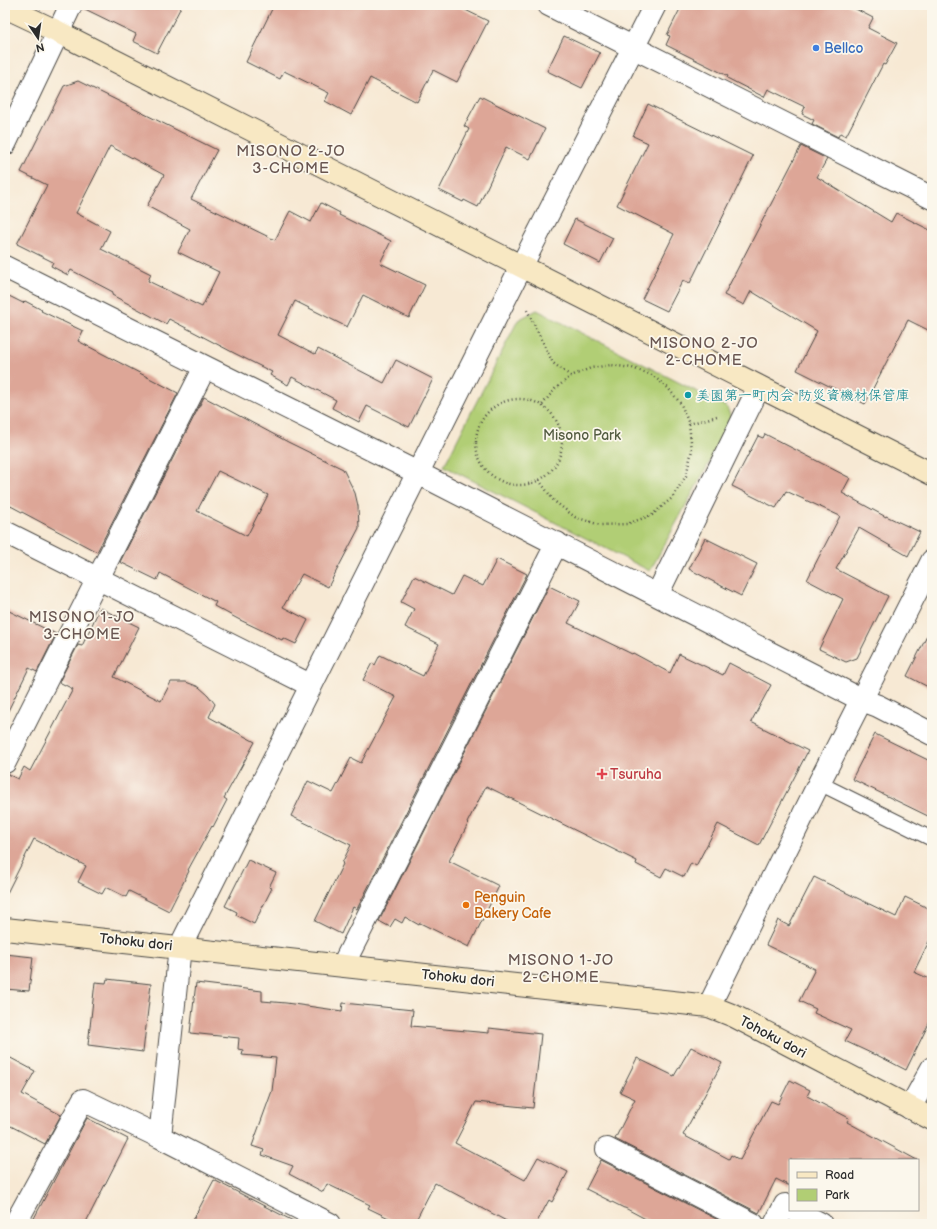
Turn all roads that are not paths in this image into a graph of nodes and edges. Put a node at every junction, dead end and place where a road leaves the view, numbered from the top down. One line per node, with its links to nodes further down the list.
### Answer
1 (70, 5): 5 (street)
2 (549, 5): 6 (street)
3 (655, 5): 6 (street)
4 (5, 7): 5 (street)
5 (58, 32): 7 (street); 10 (street)
6 (633, 48): 8 (street); 10 (street)
7 (5, 144)
8 (932, 198)
9 (5, 267): 11 (street)
10 (521, 267): 12 (street); 13 (street)
11 (205, 367): 13 (street); 18 (street)
12 (759, 387): 14 (street); 19 (street)
13 (418, 473): 16 (street); 20 (street)
14 (932, 474)
15 (5, 532): 18 (street)
16 (557, 543): 19 (street); 28 (street)
17 (932, 561): 21 (street)
18 (98, 580): 20 (street); 23 (street)
19 (657, 595): 21 (street)
20 (310, 685): 27 (street)
21 (862, 700): 22 (street); 24 (street)
22 (932, 734)
23 (5, 762)
24 (819, 783): 25 (lane); 29 (street)
25 (932, 839)
26 (5, 928): 27 (street, Tohoku dori)
27 (180, 947): 28 (street, Tohoku dori); 33 (street)
28 (343, 965): 29 (street, Tohoku dori)
29 (709, 1006): 31 (street, Tohoku dori)
30 (932, 1068): 31 (street)
31 (910, 1108): 32 (street, Tohoku dori)
32 (932, 1119)
33 (160, 1138): 37 (street); 38 (street)
34 (607, 1149): 39 (street)
35 (789, 1208): 40 (street)
36 (796, 1211): 41 (street)
37 (15, 1224)
38 (330, 1224)
39 (754, 1224)
40 (775, 1224)
41 (821, 1224)

